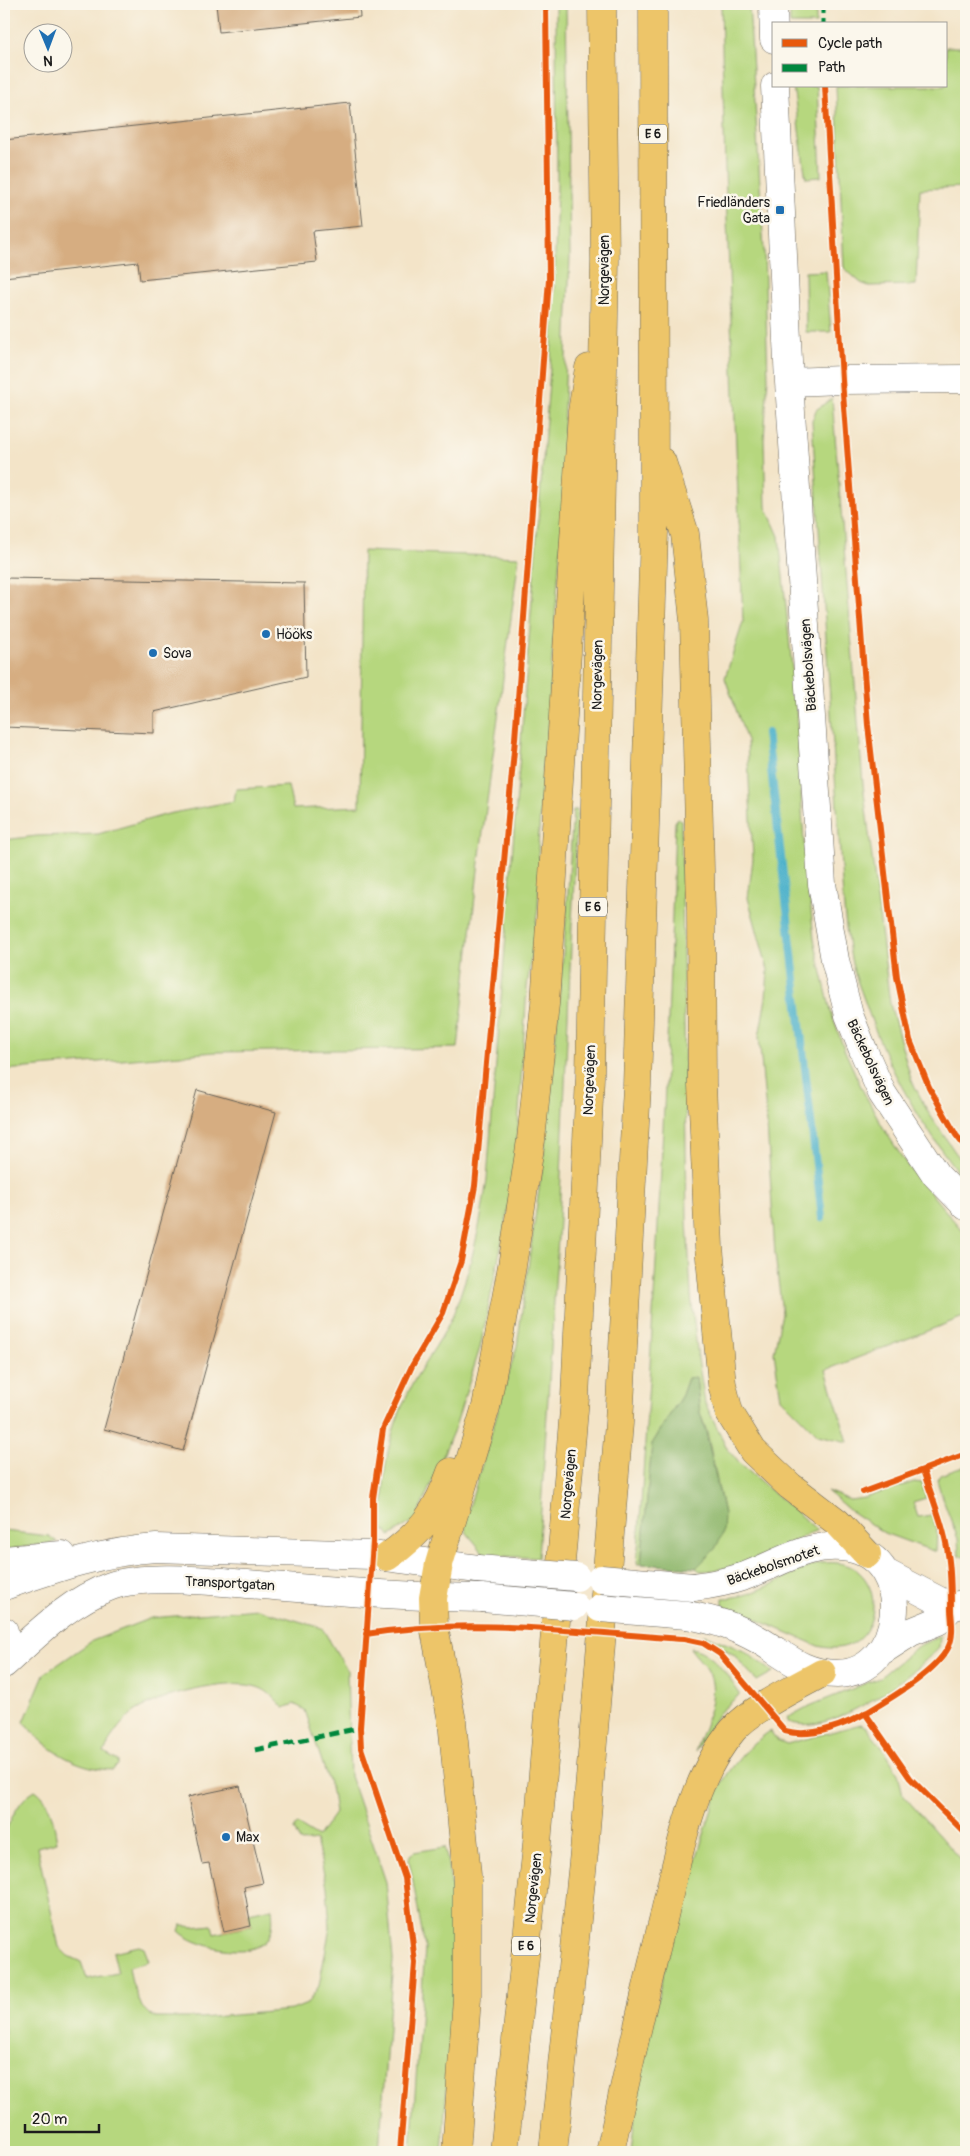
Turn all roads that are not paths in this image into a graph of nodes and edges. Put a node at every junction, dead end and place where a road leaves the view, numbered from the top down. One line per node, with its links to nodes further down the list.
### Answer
1 (602, 4): 6 (highway, Norgevägen / E 6)
2 (653, 4): 9 (highway, E 6)
3 (773, 4): 4 (street)
4 (774, 22)
5 (775, 88): 8 (street, Bäckebolsvägen)
6 (605, 261): 11 (highway); 26 (highway, Norgevägen / E 6)
7 (966, 379): 8 (street)
8 (790, 382): 10 (street, Bäckebolsvägen)
9 (654, 436): 15 (highway); 27 (highway, E 6)
10 (966, 1206)
11 (494, 1366): 13 (highway); 16 (highway)
12 (106, 1554): 13 (street); 14 (street); 17 (street)
13 (387, 1557): 16 (street)
14 (4, 1560)
15 (877, 1563): 16 (street, Bäckebolsmotet, bridge); 19 (street, Bäckebolsmotet); 21 (street)
16 (439, 1564): 18 (highway)
17 (4, 1586)
18 (433, 1598): 23 (street, Transportgatan); 24 (street, Transportgatan, bridge); 25 (highway)
19 (959, 1605): 21 (street)
20 (4, 1631): 22 (street)
21 (883, 1650): 24 (street)
22 (4, 1658)
23 (4, 1664)
24 (822, 1673): 28 (highway)
25 (456, 2152)
26 (504, 2152)
27 (553, 2152)
28 (610, 2152)

